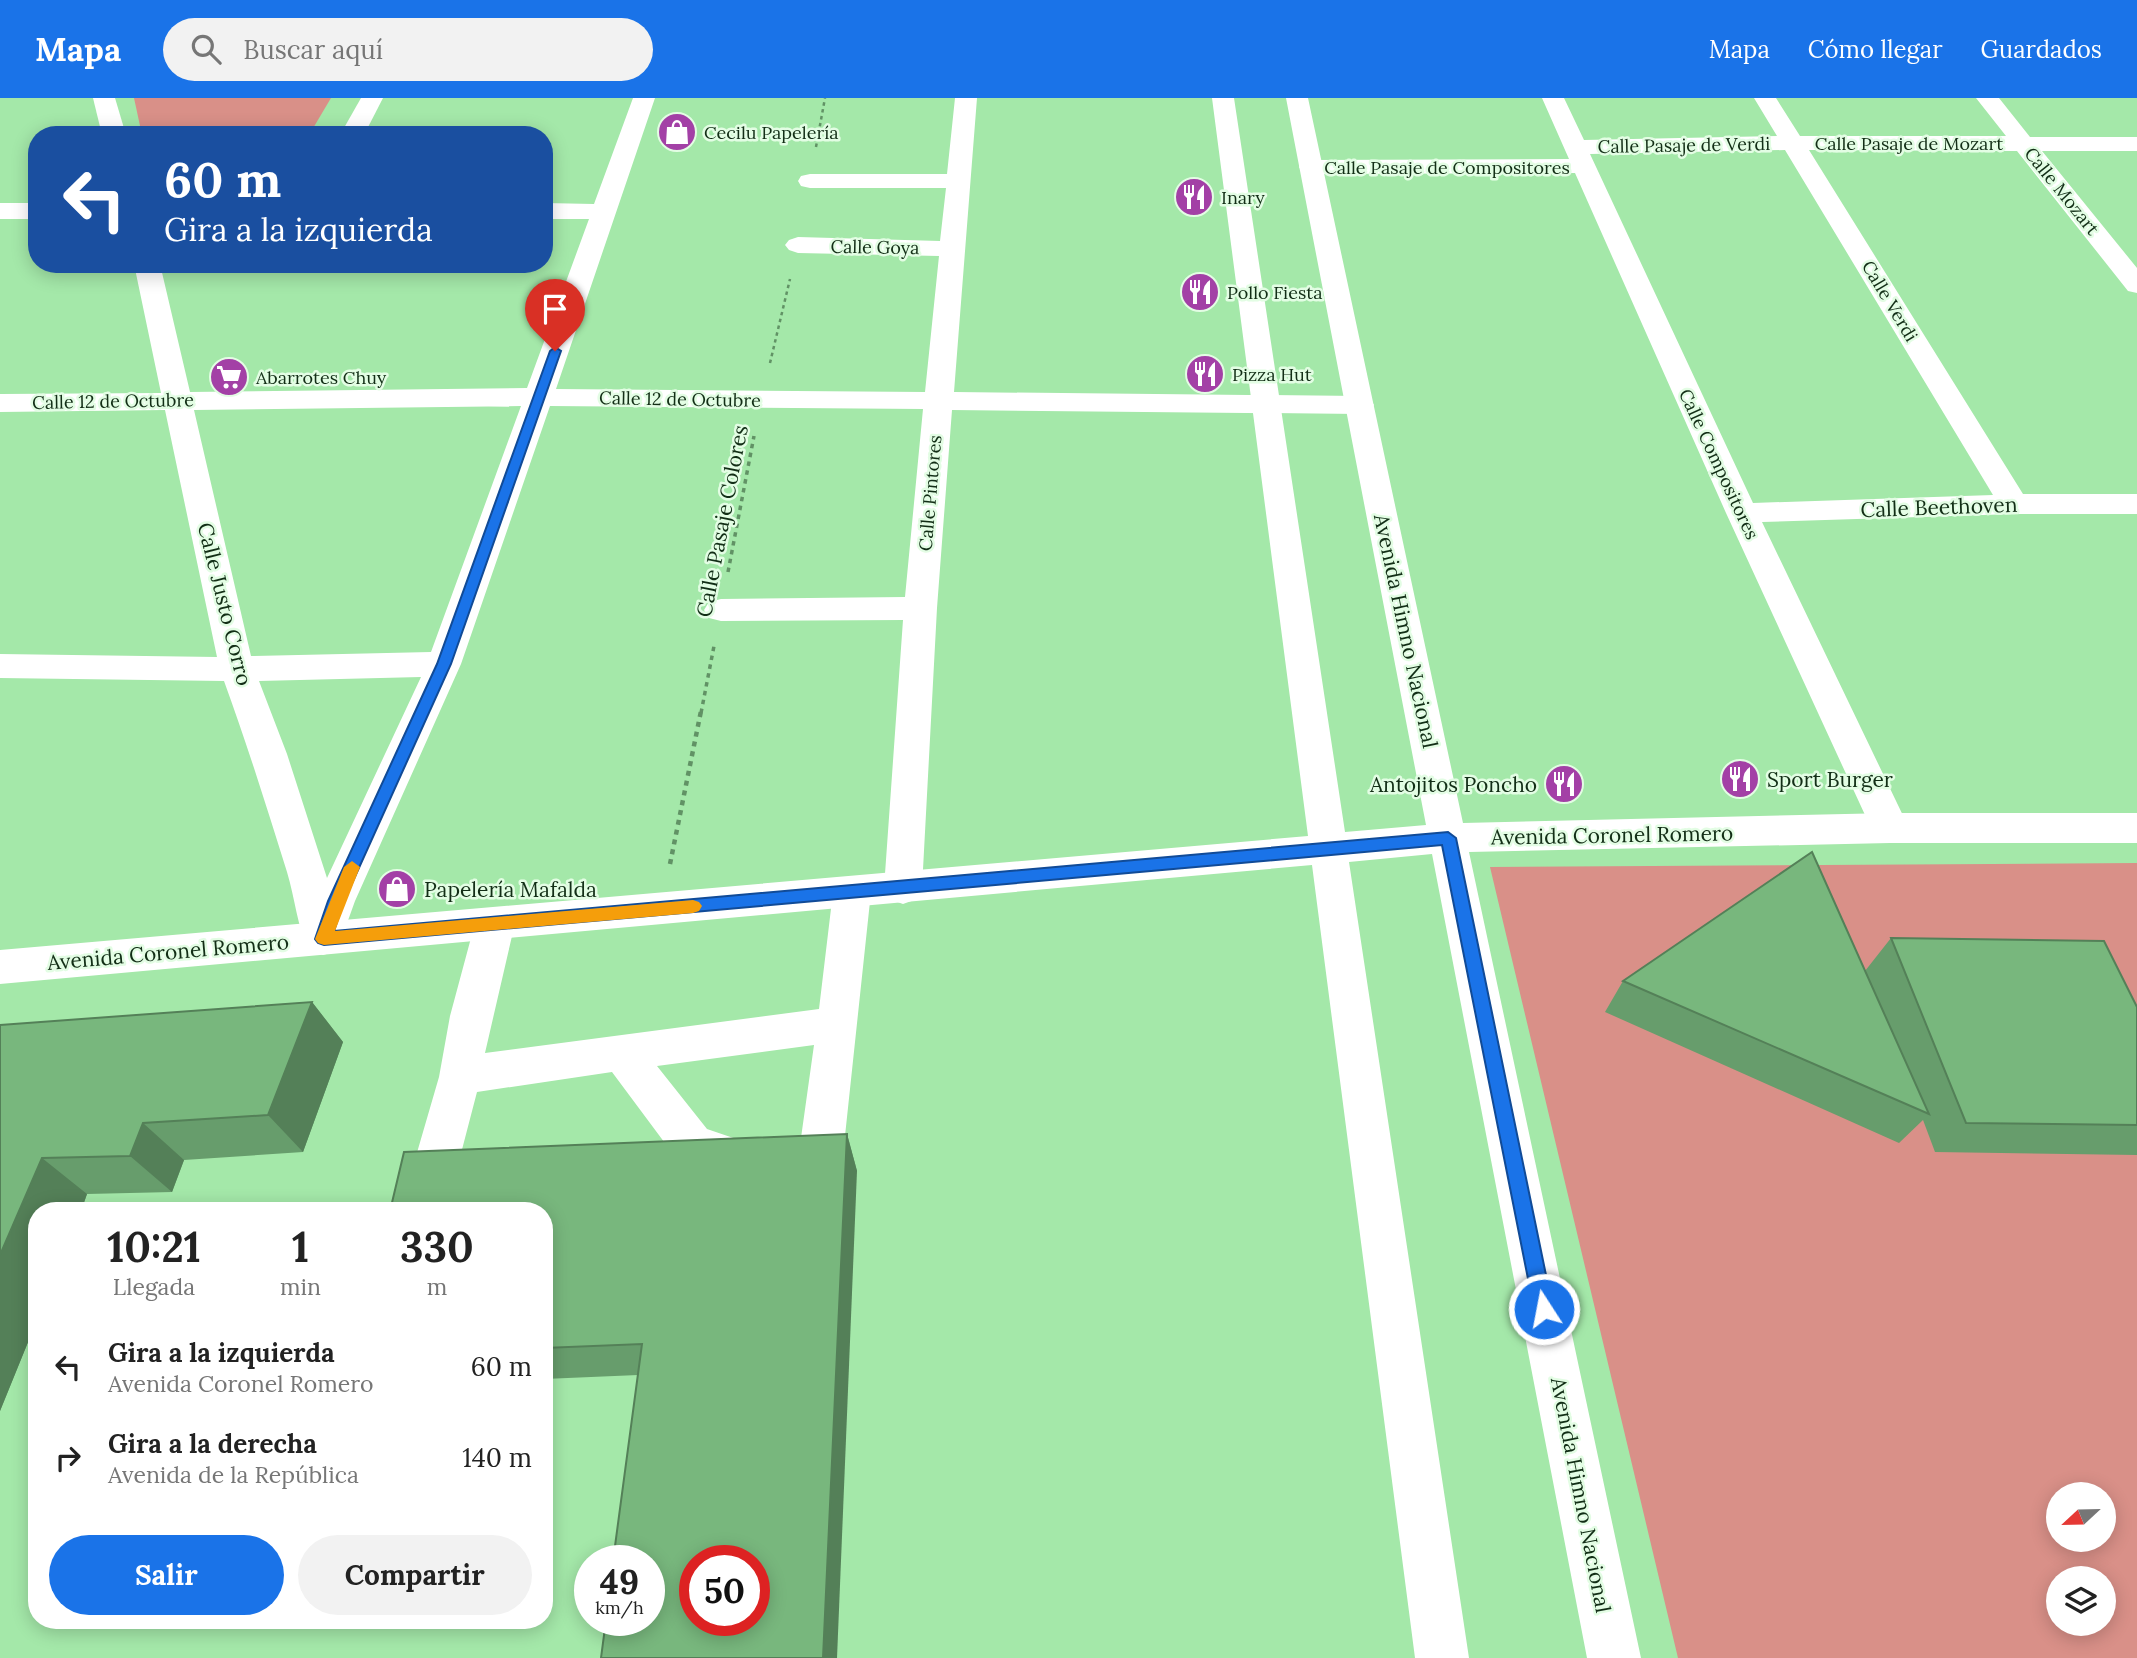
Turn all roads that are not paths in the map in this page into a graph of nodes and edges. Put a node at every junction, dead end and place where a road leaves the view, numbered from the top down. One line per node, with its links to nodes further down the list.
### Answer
1 (104, 98): 10 (street)
2 (372, 98): 11 (street)
3 (644, 98): 22 (street)
4 (967, 98): 18 (street, Calle Pintores)
5 (1223, 98): 32 (street)
6 (1297, 98): 16 (street, Avenida Himno Nacional)
7 (1553, 98): 15 (street, Calle Compositores)
8 (1766, 98): 12 (street, Calle Verdi)
9 (1987, 98): 13 (street, Calle Mozart)
10 (112, 126)
11 (357, 126)
12 (1793, 143): 13 (street, Calle Pasaje de Mozart); 15 (street, Calle Pasaje de Verdi); 33 (street, Calle Verdi)
13 (2024, 144): 14 (street, Calle Pasaje de Mozart); 26 (street, Calle Mozart)
14 (2137, 144)
15 (1578, 157): 16 (street, Calle Pasaje de Compositores); 35 (street, Calle Compositores)
16 (1311, 167): 31 (street, Avenida Himno Nacional)
17 (810, 181): 18 (street)
18 (958, 181): 24 (street, Calle Pintores)
19 (0, 211): 20 (street)
20 (28, 211)
21 (553, 211): 22 (street)
22 (605, 212): 27 (street)
23 (798, 245): 24 (street, Calle Goya)
24 (952, 249): 29 (street, Calle Pintores)
25 (149, 273): 28 (street, Calle Justo Corro)
26 (2137, 285)
27 (539, 397): 28 (street, Calle 12 de Octubre); 29 (street, Calle 12 de Octubre); 38 (street)
28 (178, 400): 30 (street, Calle 12 de Octubre); 40 (street, Calle Justo Corro)
29 (938, 402): 32 (street, Calle 12 de Octubre); 36 (street, Calle Pintores)
30 (0, 403)
31 (1360, 405): 32 (street, Calle 12 de Octubre); 43 (street, Avenida Himno Nacional)
32 (1266, 406): 44 (street)
33 (2014, 504): 34 (street, Calle Beethoven); 35 (street, Calle Beethoven)
34 (2137, 504)
35 (1741, 513): 41 (street, Calle Compositores)
36 (920, 608): 37 (street); 45 (street, Calle Pintores)
37 (721, 610)
38 (444, 664): 40 (street); 48 (street)
39 (0, 666): 40 (street)
40 (237, 669): 48 (street, Calle Justo Corro)
41 (1890, 828): 42 (street, Avenida Coronel Romero); 43 (street, Avenida Coronel Romero)
42 (2137, 828)
43 (1448, 838): 44 (street, Avenida Coronel Romero); 55 (street, Avenida Himno Nacional)
44 (1329, 850): 45 (street, Avenida Coronel Romero); 54 (street)
45 (903, 888): 46 (street, Avenida Coronel Romero)
46 (852, 892): 47 (street, Avenida Coronel Romero); 50 (street)
47 (495, 923): 48 (street, Avenida Coronel Romero); 52 (street)
48 (324, 939): 49 (street, Avenida Coronel Romero)
49 (0, 967)
50 (838, 1024): 51 (street); 51 (street)
51 (624, 1054): 52 (street)
52 (460, 1077): 53 (street)
53 (425, 1202)
54 (1442, 1658)
55 (1614, 1658)

